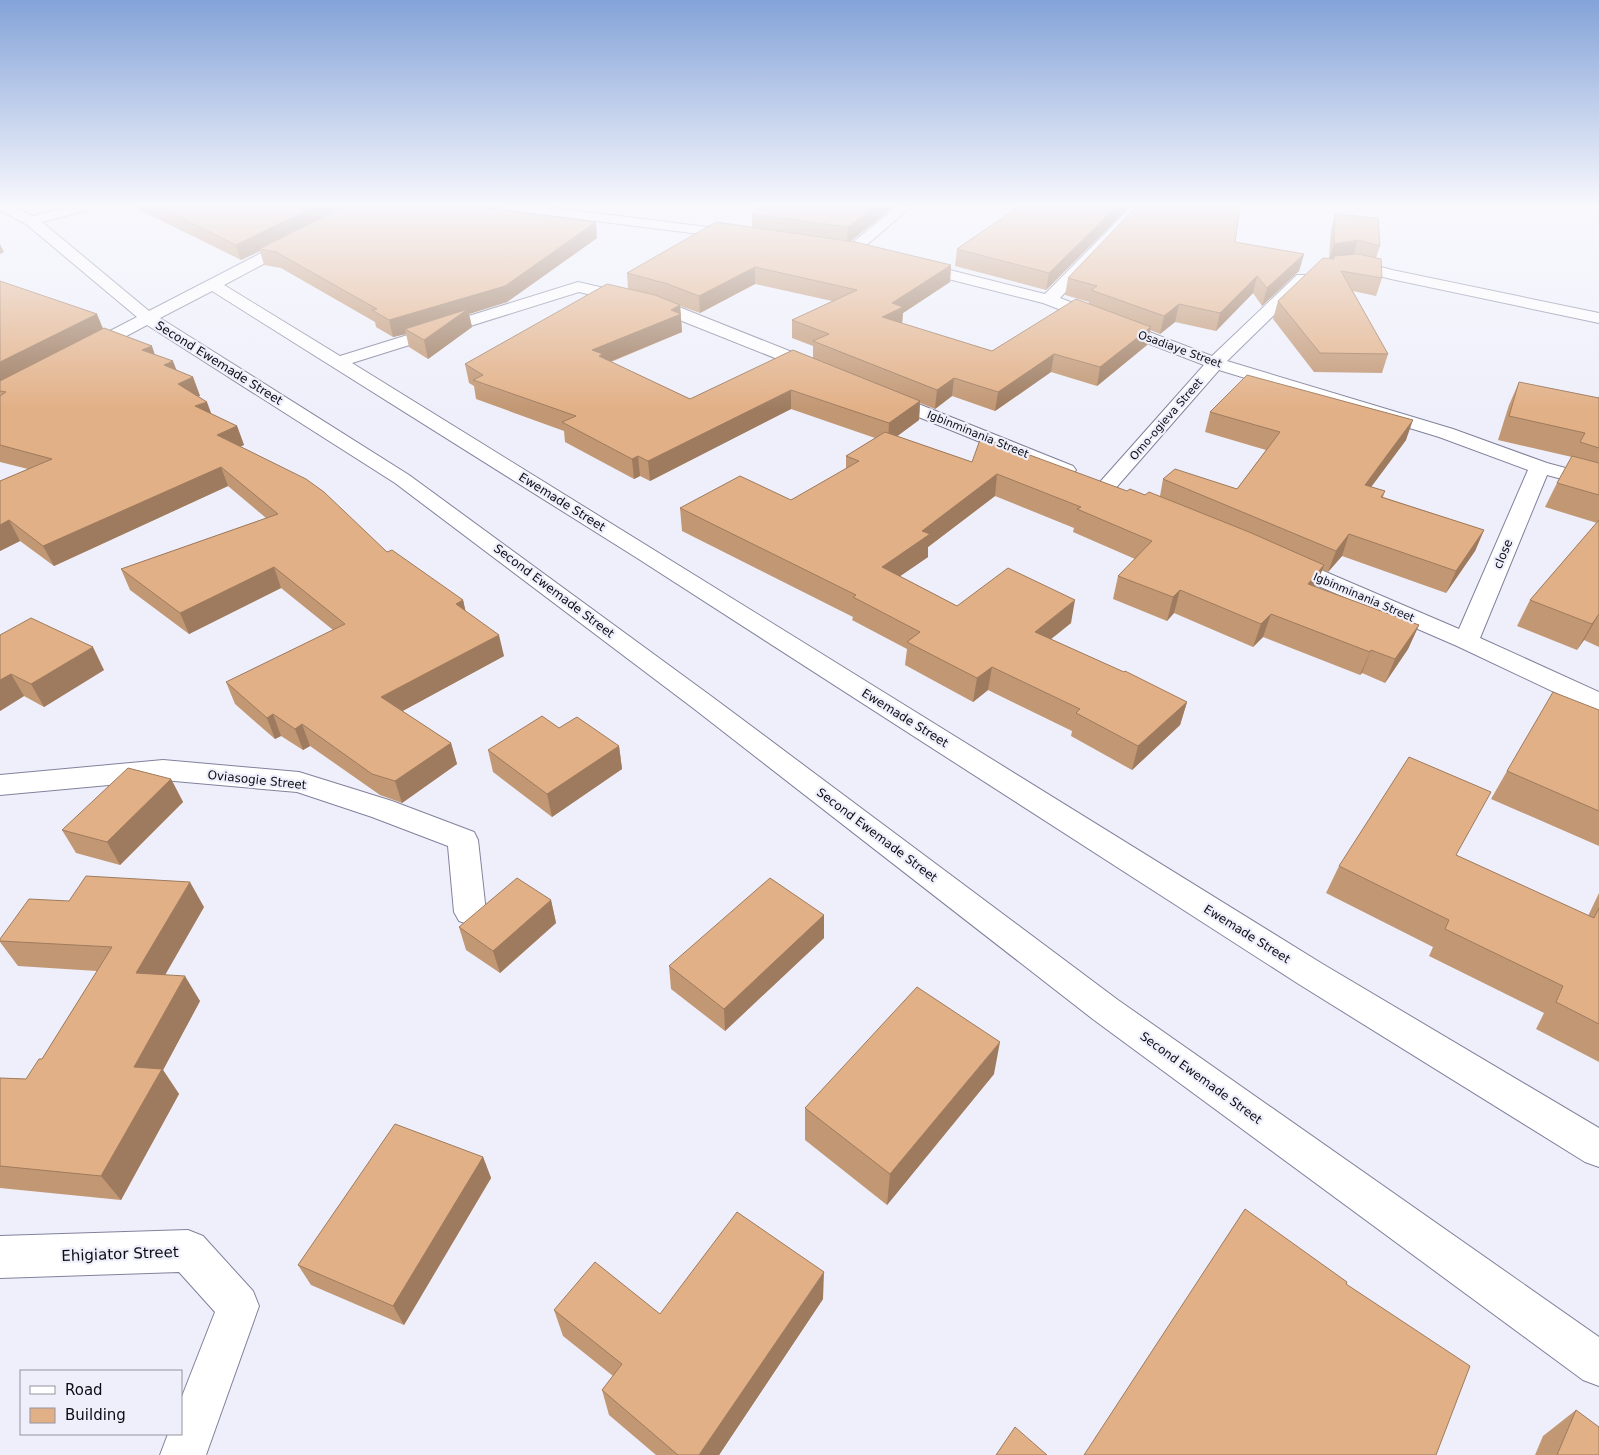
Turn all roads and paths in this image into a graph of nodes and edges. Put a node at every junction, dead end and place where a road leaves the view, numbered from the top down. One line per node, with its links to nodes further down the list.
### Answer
1 (96, 275): 9 (street, Second Ewemade Street)
2 (229, 275): 7 (street)
3 (949, 275): 8 (street, Osadiaye Street)
4 (1073, 275): 8 (street)
5 (1312, 275): 13 (street, Omo-ogieva Street)
6 (1395, 275): 10 (street, Omo-ogieva Street)
7 (212, 284): 9 (street); 12 (street, Ewemade Street)
8 (1049, 300): 13 (street, Osadiaye Street)
9 (148, 318): 11 (street); 26 (street, Second Ewemade Street)
10 (1599, 318)
11 (69, 358)
12 (338, 362): 14 (street); 24 (street, Ewemade Street)
13 (1215, 363): 16 (street, Osadiaye Street); 17 (street, Omo-ogieva Street)
14 (830, 374)
15 (867, 389): 17 (street, Igbinminania Street)
16 (1540, 467): 18 (street, Osadiaye Street); 20 (street, close)
17 (1100, 483)
18 (1599, 483)
19 (1269, 556): 20 (street, Igbinminania Street)
20 (1466, 641): 21 (street, Igbinminania Street)
21 (1599, 703)
22 (0, 785): 23 (street, Oviasogie Street)
23 (470, 912)
24 (1599, 1149)
25 (0, 1257): 27 (street, Ehigiator Street)
26 (1599, 1364)
27 (183, 1455)

